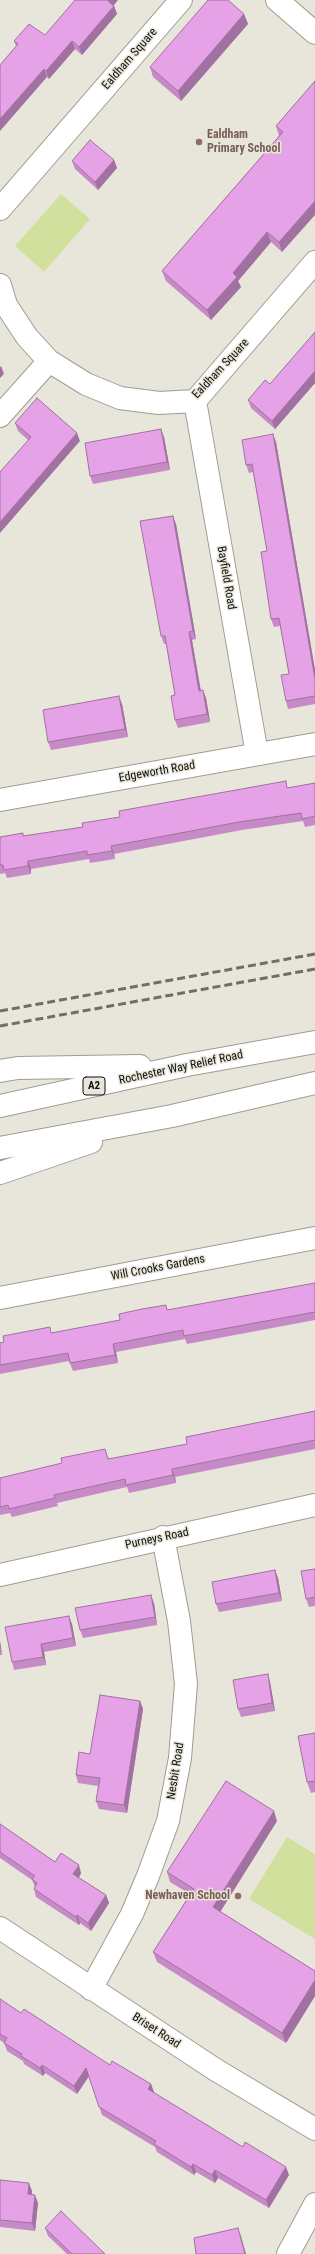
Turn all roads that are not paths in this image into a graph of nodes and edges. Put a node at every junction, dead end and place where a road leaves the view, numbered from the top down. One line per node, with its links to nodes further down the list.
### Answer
1 (181, 0): 4 (main road, Ealdham Square)
2 (277, 0): 3 (main road)
3 (315, 33)
4 (0, 209)
5 (315, 262): 8 (main road, Ealdham Square)
6 (0, 285): 7 (main road, Ealdham Square)
7 (49, 361): 8 (main road, Ealdham Square); 9 (main road)
8 (195, 401): 11 (main road, Bayfield Road)
9 (0, 416)
10 (315, 744): 11 (main road, Edgeworth Road)
11 (257, 754): 12 (main road, Edgeworth Road)
12 (0, 800)
13 (315, 1042): 14 (main road, Rochester Way Relief Road / A2)
14 (187, 1065): 15 (main road, A2); 17 (main road, Rochester Way Relief Road / A2)
15 (0, 1071)
16 (315, 1083): 18 (main road)
17 (0, 1106)
18 (172, 1116): 19 (main road); 20 (main road)
19 (0, 1148)
20 (0, 1173)
21 (315, 1238): 22 (main road, Will Crooks Gardens)
22 (0, 1298)
23 (315, 1505): 24 (main road, Purneys Road)
24 (163, 1538): 25 (main road, Purneys Road); 27 (main road, Nesbit Road)
25 (0, 1575)
26 (0, 1928): 27 (main road, Briset Road)
27 (91, 1989): 28 (main road, Briset Road)
28 (315, 2129)
29 (315, 2204): 30 (main road)
30 (288, 2254)

